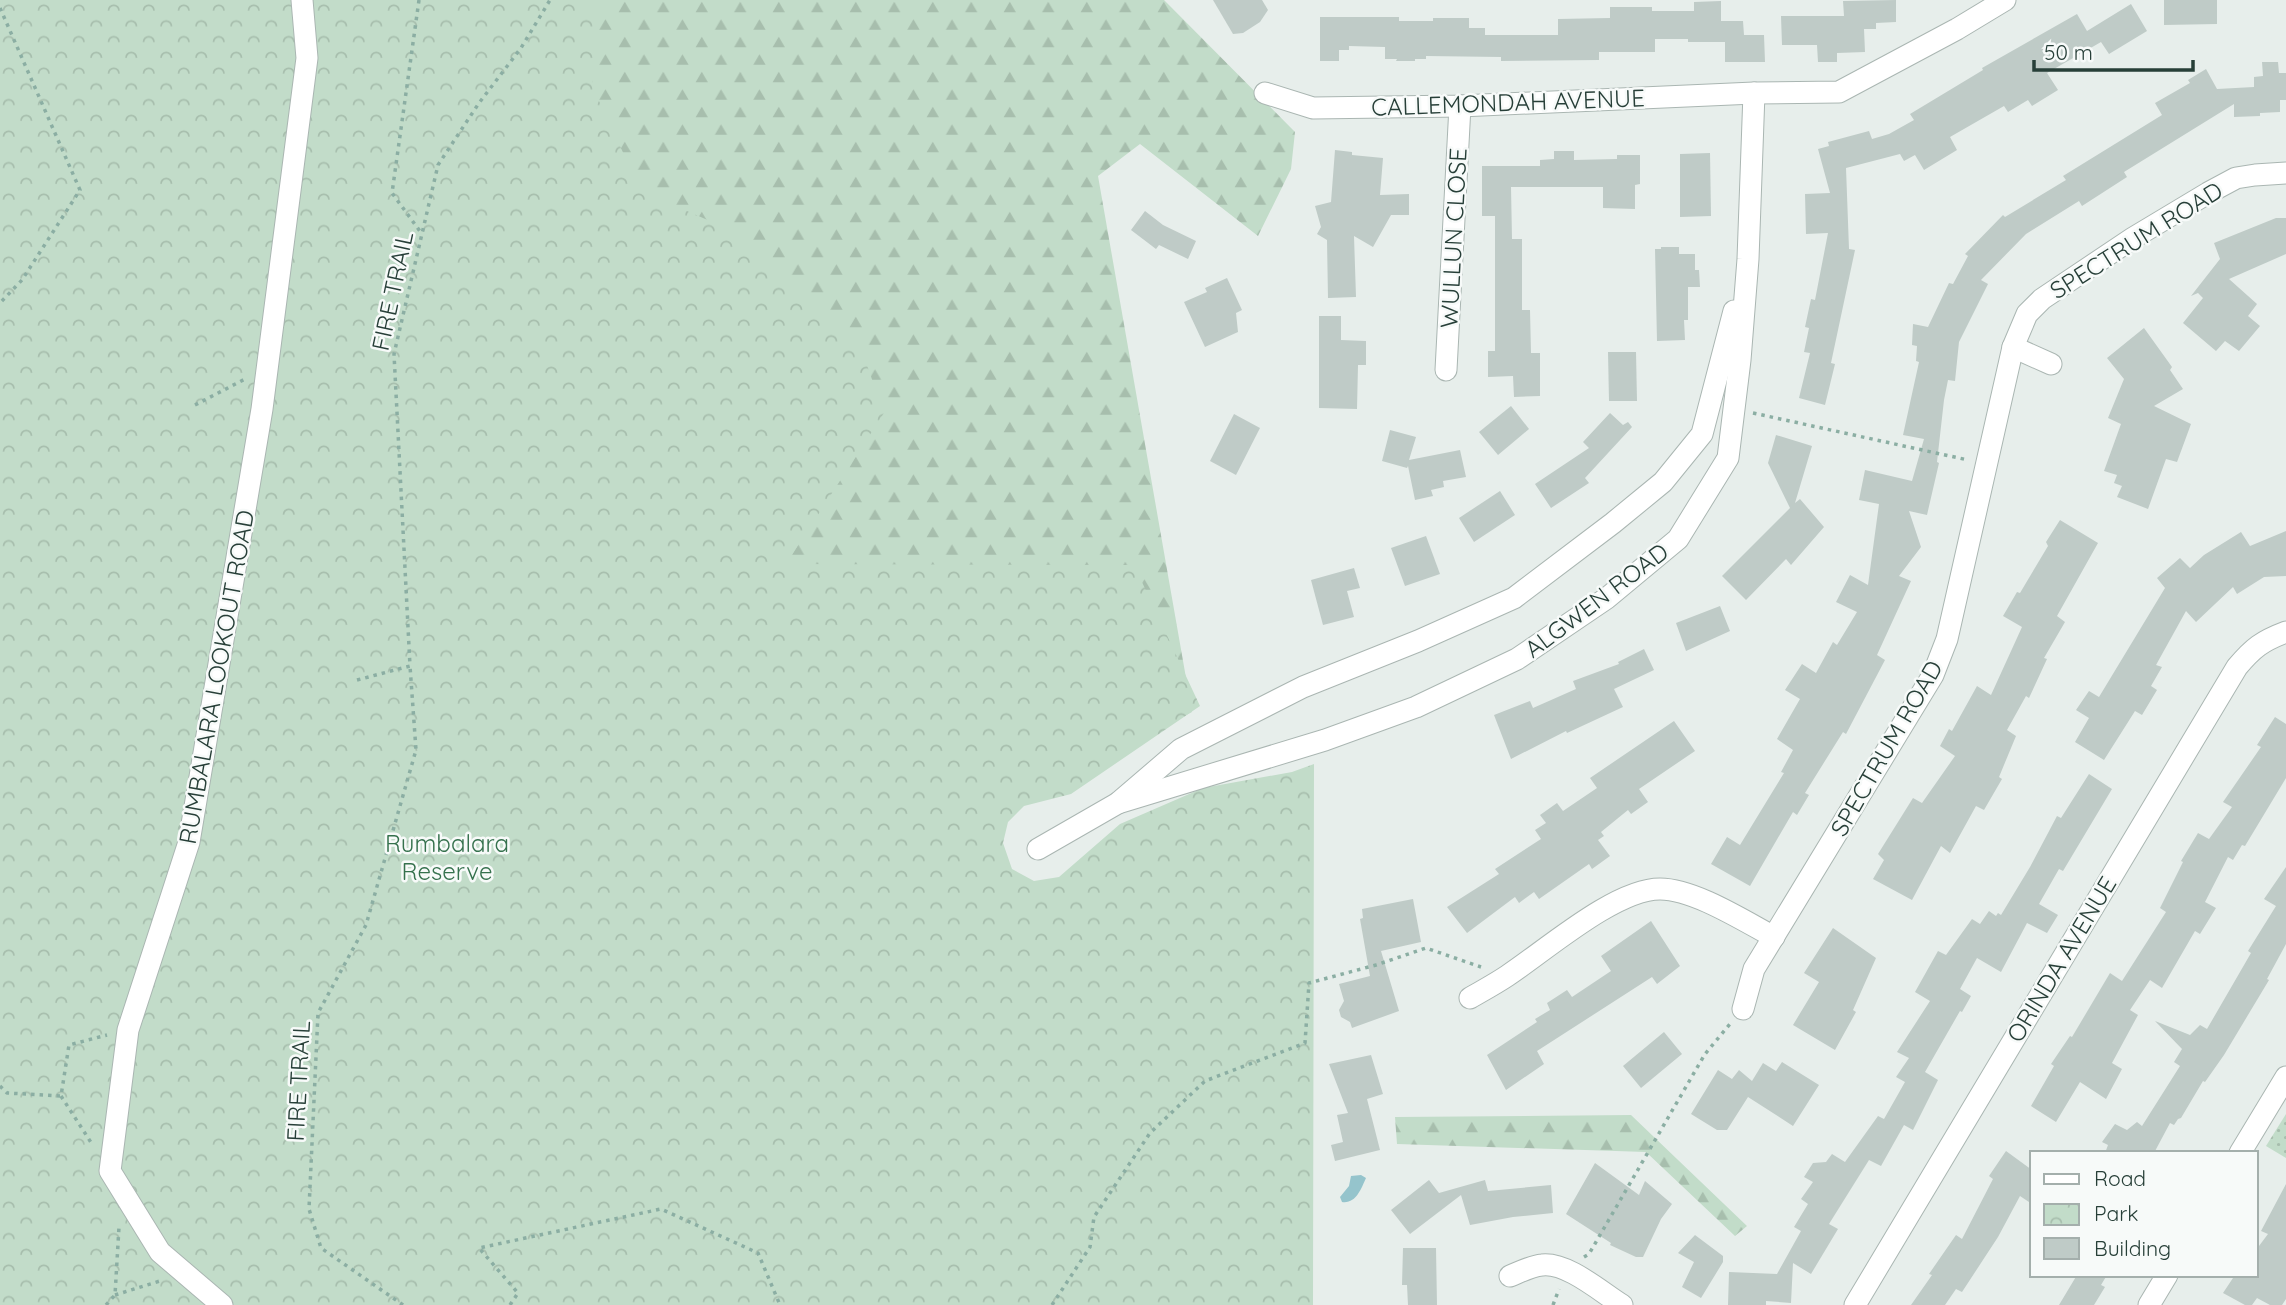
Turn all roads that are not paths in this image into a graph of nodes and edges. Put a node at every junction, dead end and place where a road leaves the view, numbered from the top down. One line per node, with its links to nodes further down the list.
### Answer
1 (302, 0): 21 (street, RUMBALARA LOOKOUT ROAD)
2 (2005, 0): 4 (street, CALLEMONDAH AVENUE)
3 (1265, 93): 5 (street, CALLEMONDAH AVENUE)
4 (1754, 93): 5 (street, CALLEMONDAH AVENUE); 7 (street, ALGWEN ROAD)
5 (1461, 106): 10 (street, WULLUN CLOSE)
6 (2286, 173): 8 (street, SPECTRUM ROAD)
7 (1748, 259): 12 (street, ALGWEN ROAD); 12 (street, ALGWEN ROAD)
8 (2012, 347): 9 (street); 14 (street, SPECTRUM ROAD)
9 (2051, 364)
10 (1446, 370)
11 (2286, 632): 23 (street, ORINDA AVENUE)
12 (1118, 803): 13 (street, ALGWEN ROAD)
13 (1038, 849)
14 (1774, 937): 15 (street); 16 (street, SPECTRUM ROAD)
15 (1470, 998)
16 (1743, 1009)
17 (2286, 1077): 18 (street)
18 (2242, 1151)
19 (1510, 1276): 22 (street)
20 (2166, 1277): 24 (street)
21 (222, 1305)
22 (1622, 1305)
23 (1854, 1305)
24 (2149, 1305)

